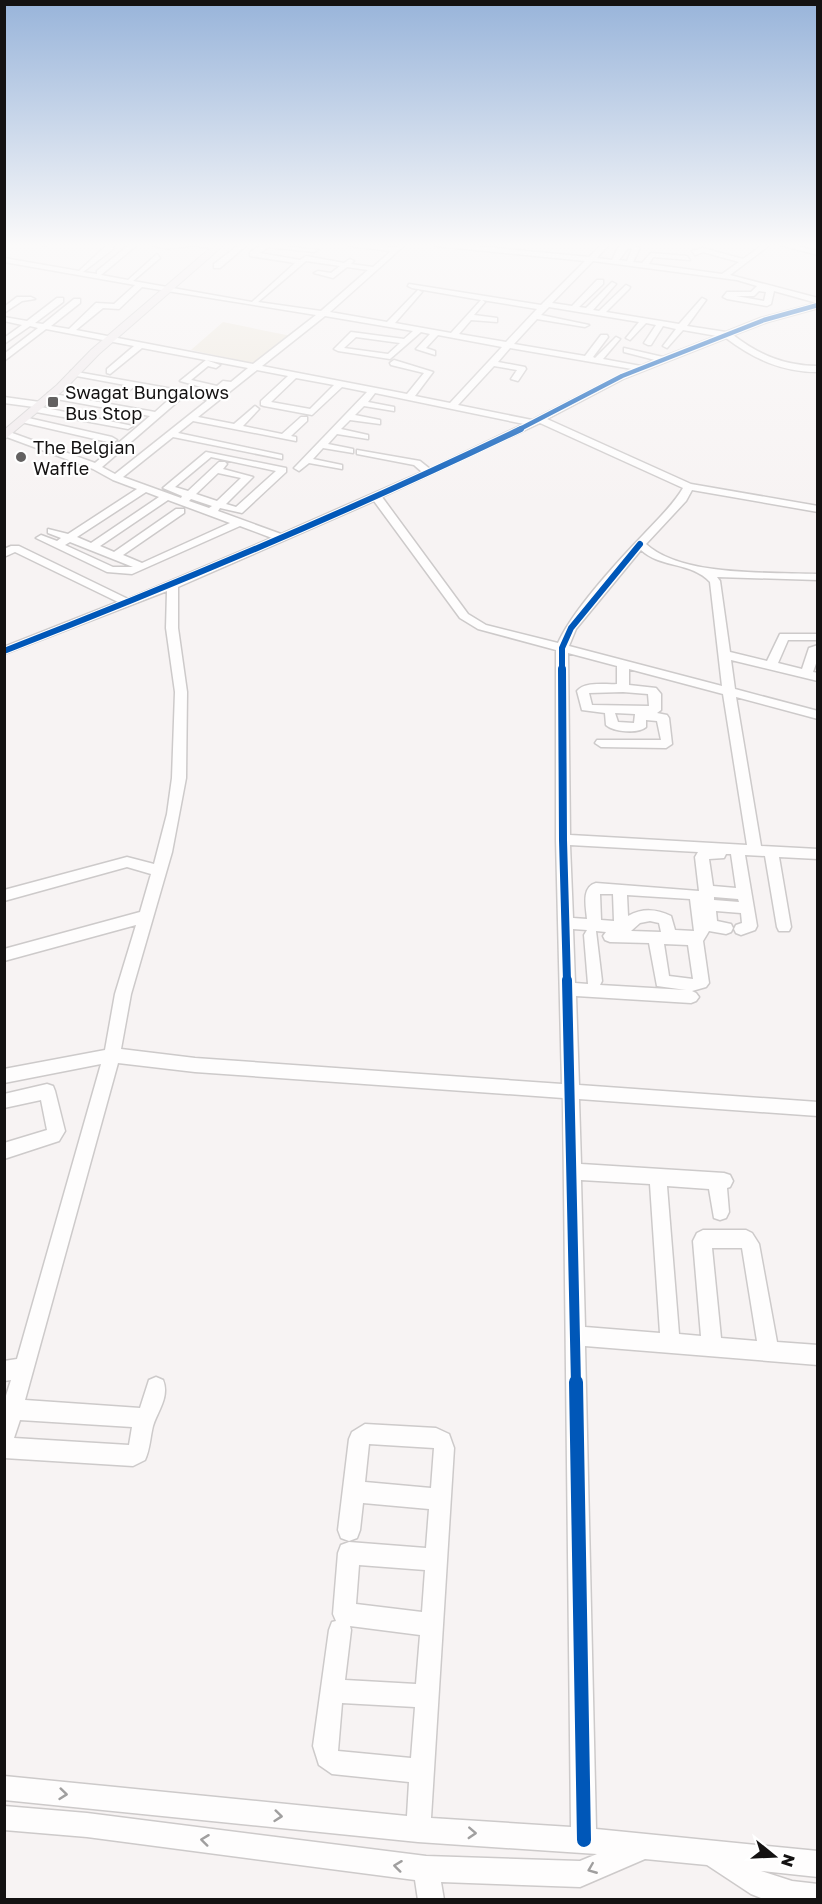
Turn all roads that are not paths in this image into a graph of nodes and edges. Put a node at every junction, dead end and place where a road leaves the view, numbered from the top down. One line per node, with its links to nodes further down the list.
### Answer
1 (36, 333): 35 (street)
2 (80, 333): 21 (street)
3 (115, 333): 21 (main road)
4 (302, 333): 43 (street)
5 (416, 333): 23 (street)
6 (436, 333): 30 (street)
7 (459, 333): 26 (street)
8 (480, 333): 9 (street)
9 (484, 333)
10 (520, 333): 26 (street)
11 (620, 333): 34 (street)
12 (634, 333): 20 (street)
13 (655, 333): 24 (street)
14 (677, 333): 27 (street)
15 (716, 333): 17 (street)
16 (734, 333): 17 (street)
17 (728, 335): 37 (street); 42 (street)
18 (374, 337): 22 (street); 29 (street); 29 (street)
19 (604, 337): 36 (street)
20 (630, 338)
21 (108, 339): 25 (street); 44 (main road)
22 (388, 340): 23 (street); 31 (street)
23 (406, 342): 31 (street)
24 (648, 343)
25 (140, 345): 33 (street); 43 (street)
26 (509, 345): 36 (street); 39 (street)
27 (667, 346)
28 (627, 350): 32 (street)
29 (357, 352): 31 (street)
30 (432, 353)
31 (372, 354)
32 (652, 355): 34 (street); 37 (street)
33 (126, 358): 38 (street); 45 (street)
34 (600, 358): 36 (street); 41 (street)
35 (4, 359)
36 (587, 359)
37 (662, 359): 41 (street)
38 (139, 360)
39 (496, 363): 47 (street); 64 (street)
40 (393, 368): 58 (street)
41 (640, 368): 72 (street)
42 (818, 369)
43 (252, 370): 46 (street); 50 (street); 50 (street)
44 (71, 373): 45 (street); 55 (main road); 63 (main road)
45 (109, 375): 48 (street); 51 (street)
46 (294, 375): 49 (street); 61 (street)
47 (516, 377)
48 (132, 384): 52 (street); 57 (street)
49 (340, 384): 53 (street); 67 (street)
50 (234, 385): 59 (street)
51 (99, 387)
52 (157, 388): 54 (street); 56 (street)
53 (373, 391): 58 (street); 62 (street)
54 (183, 393): 59 (street); 66 (street)
55 (51, 395): 63 (main road); 66 (street)
56 (148, 396)
57 (116, 397)
58 (408, 398): 64 (street)
59 (216, 399): 70 (street)
60 (4, 400): 63 (street)
61 (264, 403): 67 (street); 75 (street)
62 (362, 403): 65 (street); 69 (street)
63 (36, 406): 71 (main road); 74 (street); 77 (main road)
64 (452, 406): 72 (street)
65 (391, 409)
66 (157, 415): 86 (street)
67 (306, 416): 68 (street); 75 (street)
68 (325, 416)
69 (349, 417): 73 (street); 76 (street)
70 (192, 418): 75 (street); 78 (street)
71 (24, 420): 77 (main road); 80 (street)
72 (536, 421): 90 (street); 93 (street)
73 (377, 422)
74 (128, 426)
75 (236, 428)
76 (335, 431): 79 (street); 81 (street)
77 (6, 433): 86 (street)
78 (172, 434): 83 (street); 92 (street)
79 (365, 437)
80 (112, 440)
81 (321, 445): 84 (street); 90 (street)
82 (228, 458): 85 (street); 89 (street); 97 (street)
83 (279, 458)
84 (307, 460): 87 (street); 88 (street)
85 (256, 464): 91 (street); 98 (street)
86 (96, 467): 92 (street)
87 (339, 467)
88 (299, 468)
89 (216, 470): 91 (street); 97 (street)
90 (429, 473): 96 (street)
91 (243, 476): 98 (street)
92 (116, 478): 94 (street)
93 (688, 487): 99 (street); 105 (street)
94 (145, 488): 95 (street); 104 (street)
95 (167, 496): 97 (street); 107 (street)
96 (376, 496): 102 (street); 116 (street)
97 (184, 502): 98 (street); 109 (street)
98 (215, 508): 100 (street)
99 (818, 509)
100 (240, 522): 102 (street); 110 (street)
101 (52, 531): 104 (street)
102 (280, 537): 113 (street)
103 (40, 538): 106 (street)
104 (69, 538): 106 (street); 107 (street)
105 (640, 544): 111 (street); 116 (street)
106 (58, 545): 110 (street)
107 (92, 547): 109 (street)
108 (4, 554): 114 (street)
109 (115, 556): 110 (street)
110 (143, 567)
111 (708, 573): 112 (street); 118 (street)
112 (818, 577)
113 (173, 585): 114 (street); 132 (street)
114 (128, 603): 117 (street)
115 (816, 643): 120 (street); 121 (street)
116 (562, 648): 119 (street); 124 (street)
117 (4, 651)
118 (725, 655): 120 (street); 123 (street)
119 (623, 665): 122 (street); 123 (street)
120 (771, 665): 121 (street)
121 (812, 675)
122 (623, 688): 122 (street)
123 (729, 692): 125 (street); 128 (street)
124 (562, 714): 126 (street); 127 (street)
125 (818, 715)
126 (601, 743)
127 (562, 840): 130 (street); 142 (street)
128 (756, 850): 129 (street); 130 (street)
129 (771, 851): 131 (street); 141 (street)
130 (737, 852): 136 (street); 137 (street)
131 (818, 854)
132 (160, 871): 135 (street); 138 (street)
133 (620, 890): 134 (street); 140 (street); 143 (street)
134 (664, 892): 139 (street); 139 (street)
135 (4, 896)
136 (708, 898): 137 (street); 137 (street)
137 (745, 901)
138 (147, 916): 145 (street); 150 (street)
139 (664, 919): 140 (street)
140 (621, 927): 143 (street)
141 (784, 927)
142 (565, 929): 143 (street); 148 (street)
143 (593, 930): 144 (street); 146 (street)
144 (656, 938)
145 (4, 955)
146 (594, 981): 147 (street); 148 (street)
147 (636, 983)
148 (567, 984): 149 (street); 152 (street)
149 (691, 997)
150 (112, 1055): 151 (street); 152 (street); 164 (street)
151 (4, 1076)
152 (570, 1094): 154 (street); 156 (street)
153 (4, 1101): 155 (street)
154 (818, 1109)
155 (4, 1151)
156 (572, 1171): 157 (street); 159 (street)
157 (658, 1178): 158 (street); 160 (street)
158 (720, 1212)
159 (575, 1336): 160 (street); 182 (street)
160 (670, 1343): 161 (street)
161 (712, 1346): 162 (street); 162 (street)
162 (770, 1351): 163 (street)
163 (818, 1355)
164 (25, 1368): 165 (street); 167 (street)
165 (4, 1371)
166 (156, 1387): 168 (street)
167 (13, 1409): 168 (street); 169 (street)
168 (144, 1418): 169 (street)
169 (5, 1438)
170 (353, 1491): 171 (street); 171 (street); 172 (street)
171 (441, 1500): 173 (street)
172 (349, 1530)
173 (437, 1560): 174 (street); 174 (street)
174 (434, 1625): 177 (street)
175 (340, 1630): 176 (street)
176 (333, 1691): 177 (street); 178 (street)
177 (428, 1696): 178 (street)
178 (423, 1771): 181 (street)
179 (4, 1788): 181 (street, one-way to 181)
180 (4, 1818): 186 (street, one-way to 180)
181 (418, 1830): 182 (street, one-way to 182)
182 (584, 1840): 183 (street)
183 (645, 1846): 184 (street); 186 (street, one-way to 186)
184 (712, 1853): 185 (street); 187 (street)
185 (818, 1864)
186 (426, 1869): 188 (street)
187 (818, 1897)
188 (431, 1899)

